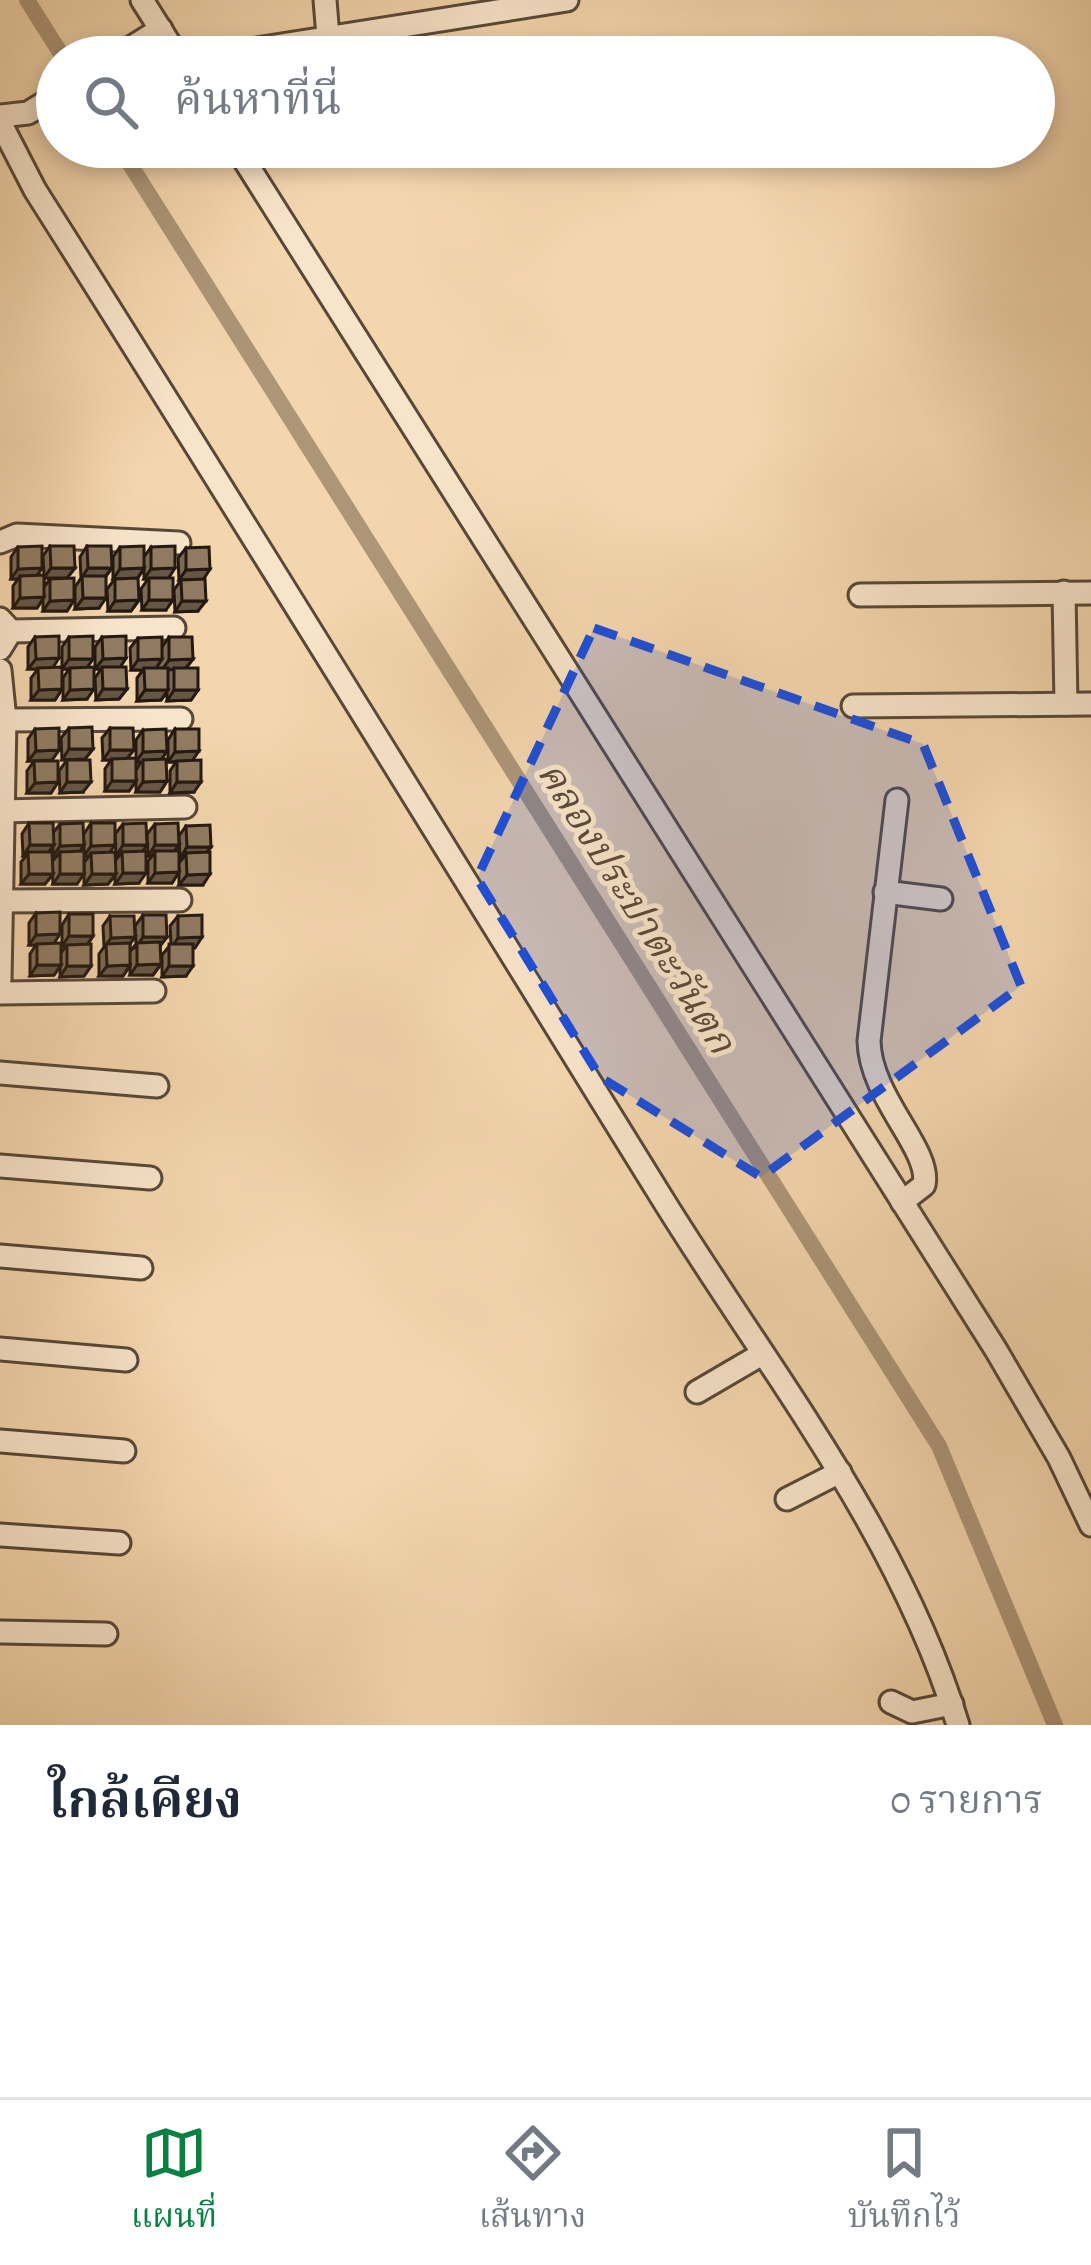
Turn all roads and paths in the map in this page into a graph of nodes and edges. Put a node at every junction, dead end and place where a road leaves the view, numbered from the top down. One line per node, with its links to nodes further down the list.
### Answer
1 (142, 0): 4 (street)
2 (325, 0): 7 (street)
3 (567, 0): 8 (street)
4 (160, 29): 5 (street); 6 (street)
5 (149, 36)
6 (164, 36)
7 (328, 36)
8 (334, 36)
9 (36, 108): 10 (street)
10 (0, 119): 43 (street)
11 (249, 168): 39 (street)
12 (0, 542): 13 (street)
13 (179, 543)
14 (1064, 592): 15 (street); 16 (street); 20 (street)
15 (1091, 593)
16 (860, 595)
17 (174, 628): 18 (street)
18 (4, 633)
19 (0, 670): 24 (street)
20 (1066, 704): 21 (street); 22 (street)
21 (1091, 704)
22 (853, 706)
23 (181, 718): 24 (street)
24 (3, 720): 27 (street)
25 (897, 800): 28 (street)
26 (185, 807): 27 (street)
27 (2, 811): 31 (street)
28 (885, 892): 29 (street); 39 (street)
29 (941, 899)
30 (180, 900): 31 (street)
31 (0, 901): 32 (street)
32 (0, 980)
33 (154, 991): 34 (street)
34 (0, 993)
35 (0, 1073): 36 (street)
36 (158, 1086)
37 (0, 1166): 38 (street)
38 (150, 1178)
39 (902, 1202): 50 (street)
40 (0, 1256): 41 (street)
41 (142, 1268)
42 (0, 1348): 44 (street)
43 (762, 1354): 45 (street); 48 (street)
44 (126, 1360)
45 (697, 1392)
46 (0, 1441): 47 (street)
47 (124, 1451)
48 (840, 1472): 49 (street); 56 (street)
49 (802, 1489)
50 (1091, 1525)
51 (0, 1535): 52 (street)
52 (119, 1544)
53 (0, 1632): 54 (street)
54 (106, 1634)
55 (891, 1702): 56 (street)
56 (955, 1715)

